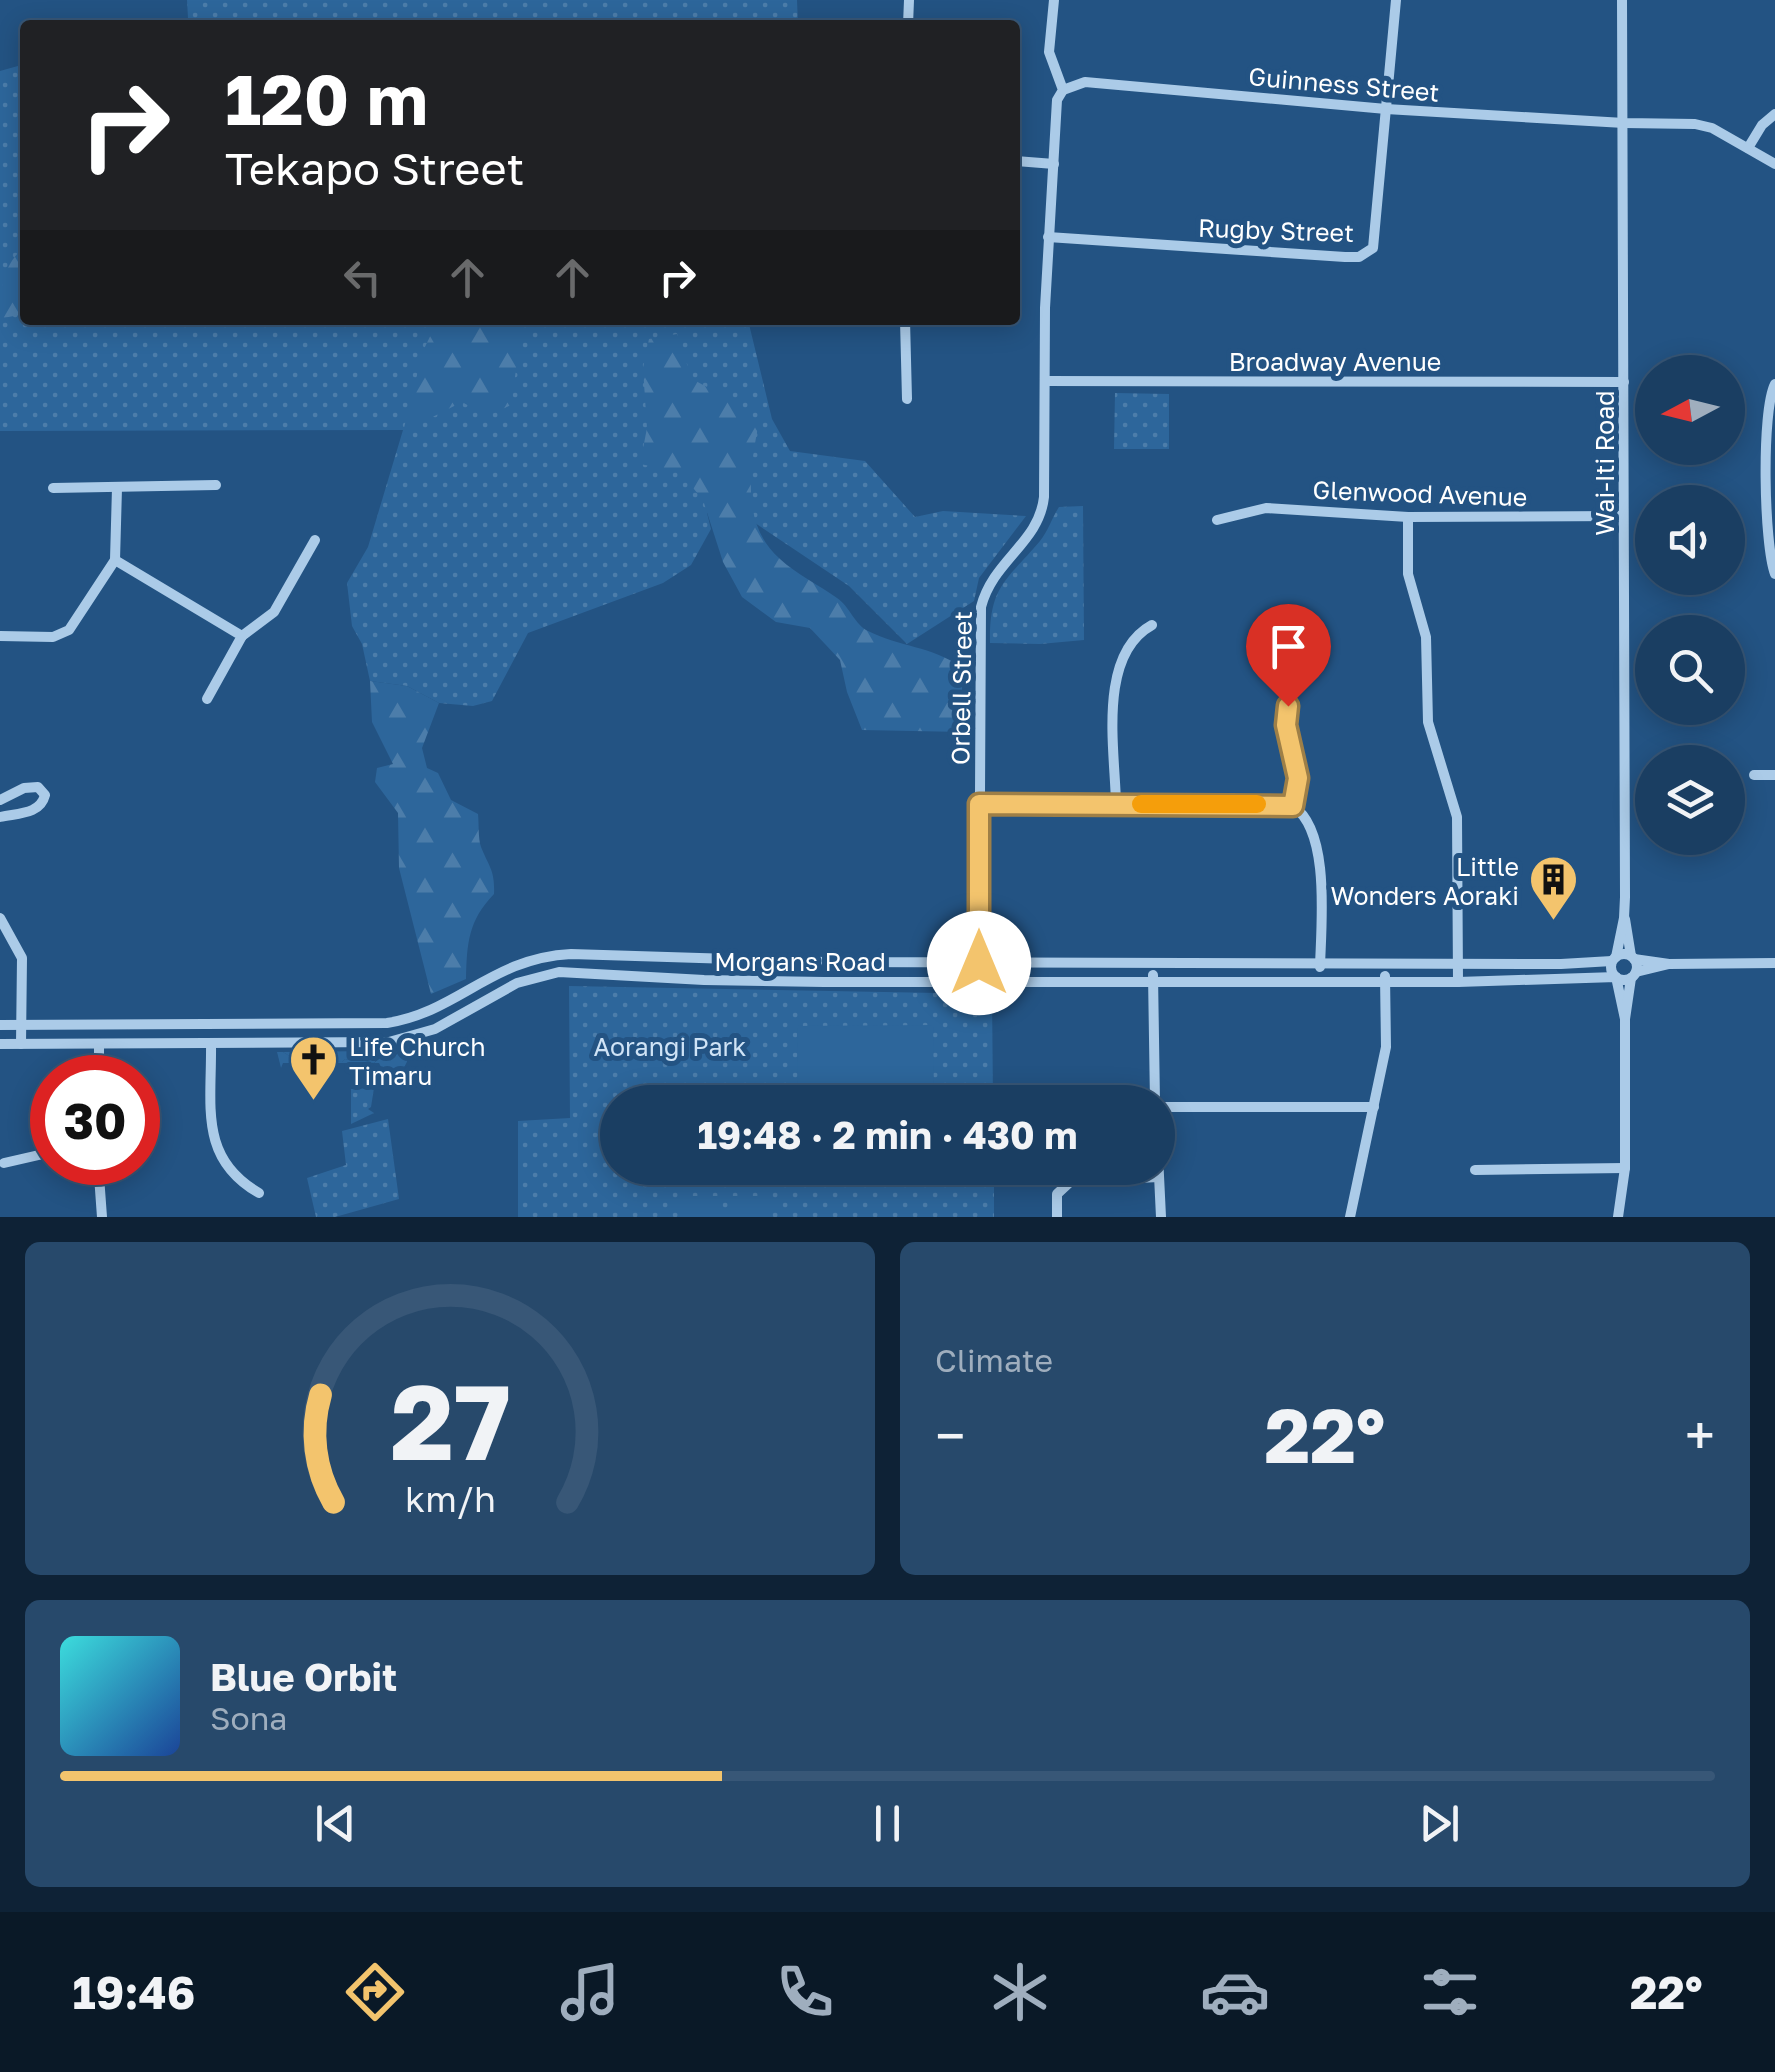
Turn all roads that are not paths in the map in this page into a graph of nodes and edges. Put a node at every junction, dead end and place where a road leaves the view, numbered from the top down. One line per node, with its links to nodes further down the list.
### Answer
1 (1054, 0): 4 (street, Orbell Street)
2 (1396, 0): 5 (street, Rugby Street)
3 (1624, 3): 7 (street, Wai-Iti Road)
4 (1063, 90): 5 (street, Guinness Street); 10 (street, Orbell Street)
5 (1386, 109): 7 (street, Guinness Street); 12 (street, Rugby Street)
6 (1775, 114): 8 (street)
7 (1624, 123): 8 (street, Guinness Street); 15 (street, Wai-Iti Road)
8 (1748, 148): 11 (street, Guinness Street)
9 (1020, 161): 10 (street)
10 (1054, 164): 12 (street, Orbell Street)
11 (1775, 164)
12 (1048, 237): 14 (street, Orbell Street)
13 (905, 325): 17 (street)
14 (1045, 381): 15 (street, Broadway Avenue); 35 (street, Orbell Street)
15 (1624, 382): 22 (street, Wai-Iti Road)
16 (1775, 384): 26 (street)
17 (907, 399)
18 (216, 485): 20 (street)
19 (53, 488): 20 (street)
20 (117, 488): 25 (street)
21 (1408, 516): 22 (street, Glenwood Avenue); 23 (street, Glenwood Avenue); 44 (street)
22 (1623, 516): 40 (street, Wai-Iti Road)
23 (1217, 520)
24 (315, 540): 29 (street)
25 (115, 560): 28 (street); 29 (street)
26 (1775, 574)
27 (1152, 626): 36 (street)
28 (0, 636)
29 (242, 636): 30 (street)
30 (207, 699)
31 (1288, 706): 37 (street)
32 (1754, 775): 33 (street)
33 (1775, 775)
34 (0, 800): 38 (street)
35 (979, 804): 36 (street); 46 (street, Orbell Street)
36 (1116, 804): 37 (street)
37 (1293, 806): 48 (street)
38 (0, 817)
39 (0, 918): 62 (street)
40 (1624, 918): 41 (street, Wai-Iti Road); 42 (street, Wai-Iti Road)
41 (1632, 958): 42 (street); 49 (street); 51 (street)
42 (1614, 959): 44 (street, Morgans Road); 52 (street)
43 (824, 962): 46 (street, Morgans Road); 57 (street); 61 (street, Morgans Road)
44 (1458, 962): 50 (street, Morgans Road); 58 (street)
45 (1775, 962): 49 (street)
46 (979, 963): 47 (street, Morgans Road); 56 (street, Orbell Street)
47 (1153, 964): 48 (street, Morgans Road); 53 (street)
48 (1320, 964): 50 (street, Morgans Road); 54 (street)
49 (1669, 964): 51 (street)
50 (1385, 965): 55 (street)
51 (1633, 975): 52 (street); 59 (street)
52 (1616, 977): 58 (street, Morgans Road); 59 (street)
53 (1153, 980): 54 (street, Morgans Road); 56 (street, Morgans Road); 69 (street)
54 (1320, 980): 55 (street, Morgans Road)
55 (1385, 980): 58 (street, Morgans Road); 71 (street)
56 (978, 981): 57 (street, Morgans Road)
57 (824, 982): 64 (street, Morgans Road)
58 (1458, 982)
59 (1624, 1019): 74 (street)
60 (0, 1024): 62 (street, Morgans Road)
61 (183, 1024): 62 (street, Morgans Road); 63 (street)
62 (21, 1025): 66 (street)
63 (183, 1043): 64 (street, Morgans Road); 67 (street, Morgans Road)
64 (211, 1043): 79 (street)
65 (0, 1044): 66 (street, Morgans Road)
66 (21, 1044): 67 (street, Morgans Road)
67 (99, 1044): 68 (street)
68 (99, 1055)
69 (1156, 1085)
70 (1175, 1105): 71 (street)
71 (1374, 1106): 83 (street)
72 (30, 1157): 73 (street)
73 (4, 1163)
74 (1625, 1168): 75 (street); 84 (street)
75 (1475, 1170)
76 (100, 1185): 80 (street)
77 (1066, 1185): 81 (street)
78 (1159, 1185): 82 (street)
79 (259, 1194)
80 (102, 1217)
81 (1056, 1217)
82 (1161, 1217)
83 (1350, 1217)
84 (1618, 1217)

